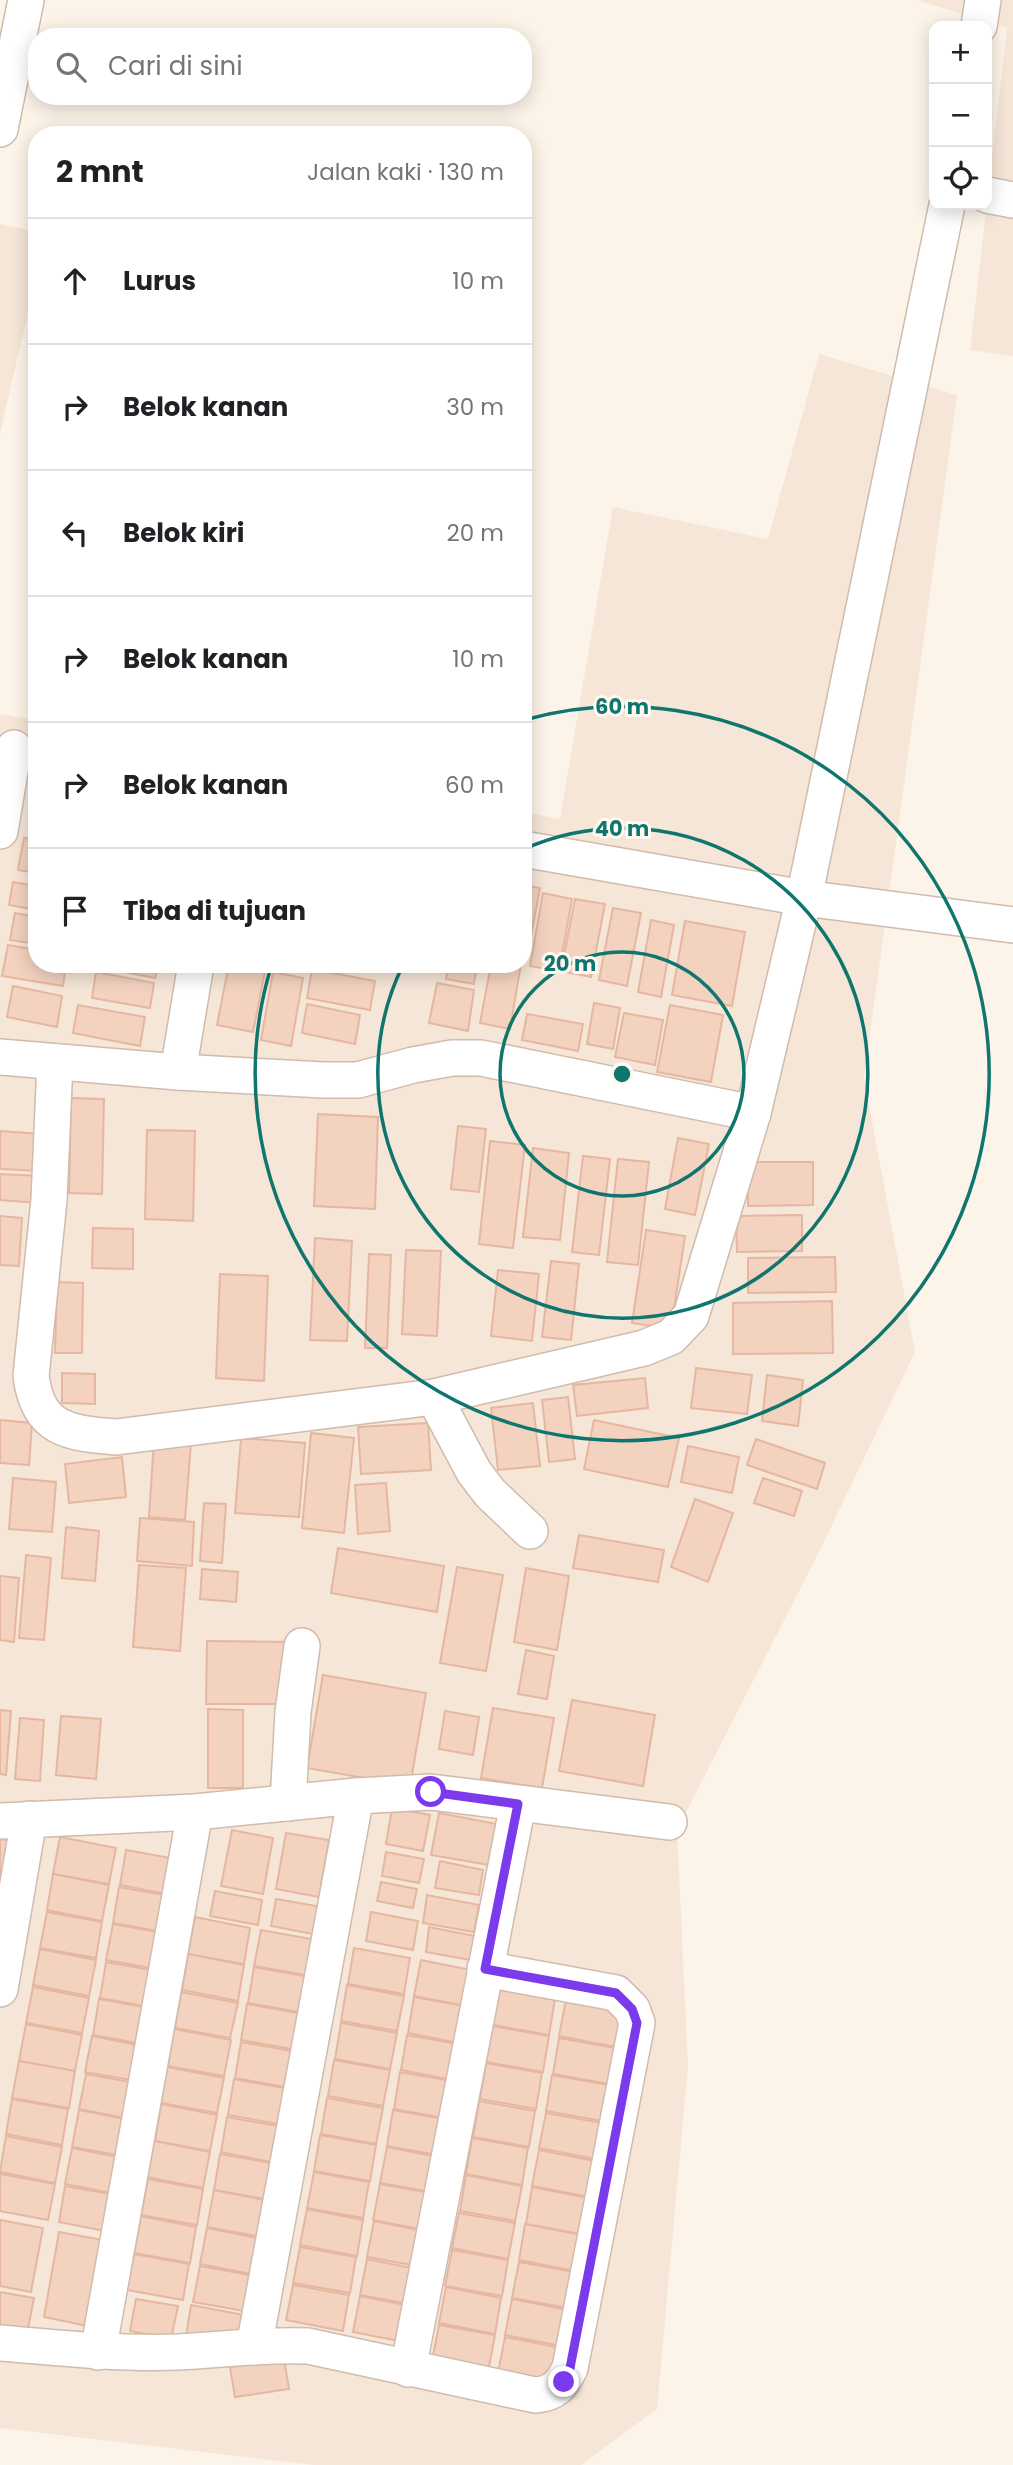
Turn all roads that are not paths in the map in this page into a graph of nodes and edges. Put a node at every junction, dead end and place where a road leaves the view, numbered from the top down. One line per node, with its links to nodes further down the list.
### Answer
1 (26, 0): 4 (street)
2 (983, 0): 3 (street)
3 (980, 21)
4 (0, 129)
5 (992, 196): 6 (street)
6 (1013, 200)
7 (946, 210): 11 (street)
8 (17, 749): 9 (street)
9 (0, 831)
10 (532, 851): 11 (street)
11 (804, 898): 12 (street); 17 (street)
12 (1013, 925)
13 (194, 973): 16 (street)
14 (0, 1057): 15 (street)
15 (55, 1062): 16 (street); 18 (street)
16 (178, 1072): 17 (street)
17 (753, 1113): 18 (street)
18 (435, 1397): 19 (street)
19 (530, 1531)
20 (302, 1647): 22 (street)
21 (356, 1796): 22 (street); 23 (street); 30 (street)
22 (288, 1802): 24 (street)
23 (518, 1804): 26 (street); 27 (street)
24 (195, 1812): 25 (street); 31 (street)
25 (15, 1820): 28 (street)
26 (668, 1822)
27 (485, 1969): 32 (street); 32 (street)
28 (0, 1989)
29 (0, 2343): 31 (street)
30 (254, 2347): 31 (street); 32 (street)
31 (98, 2351)
32 (408, 2369)

